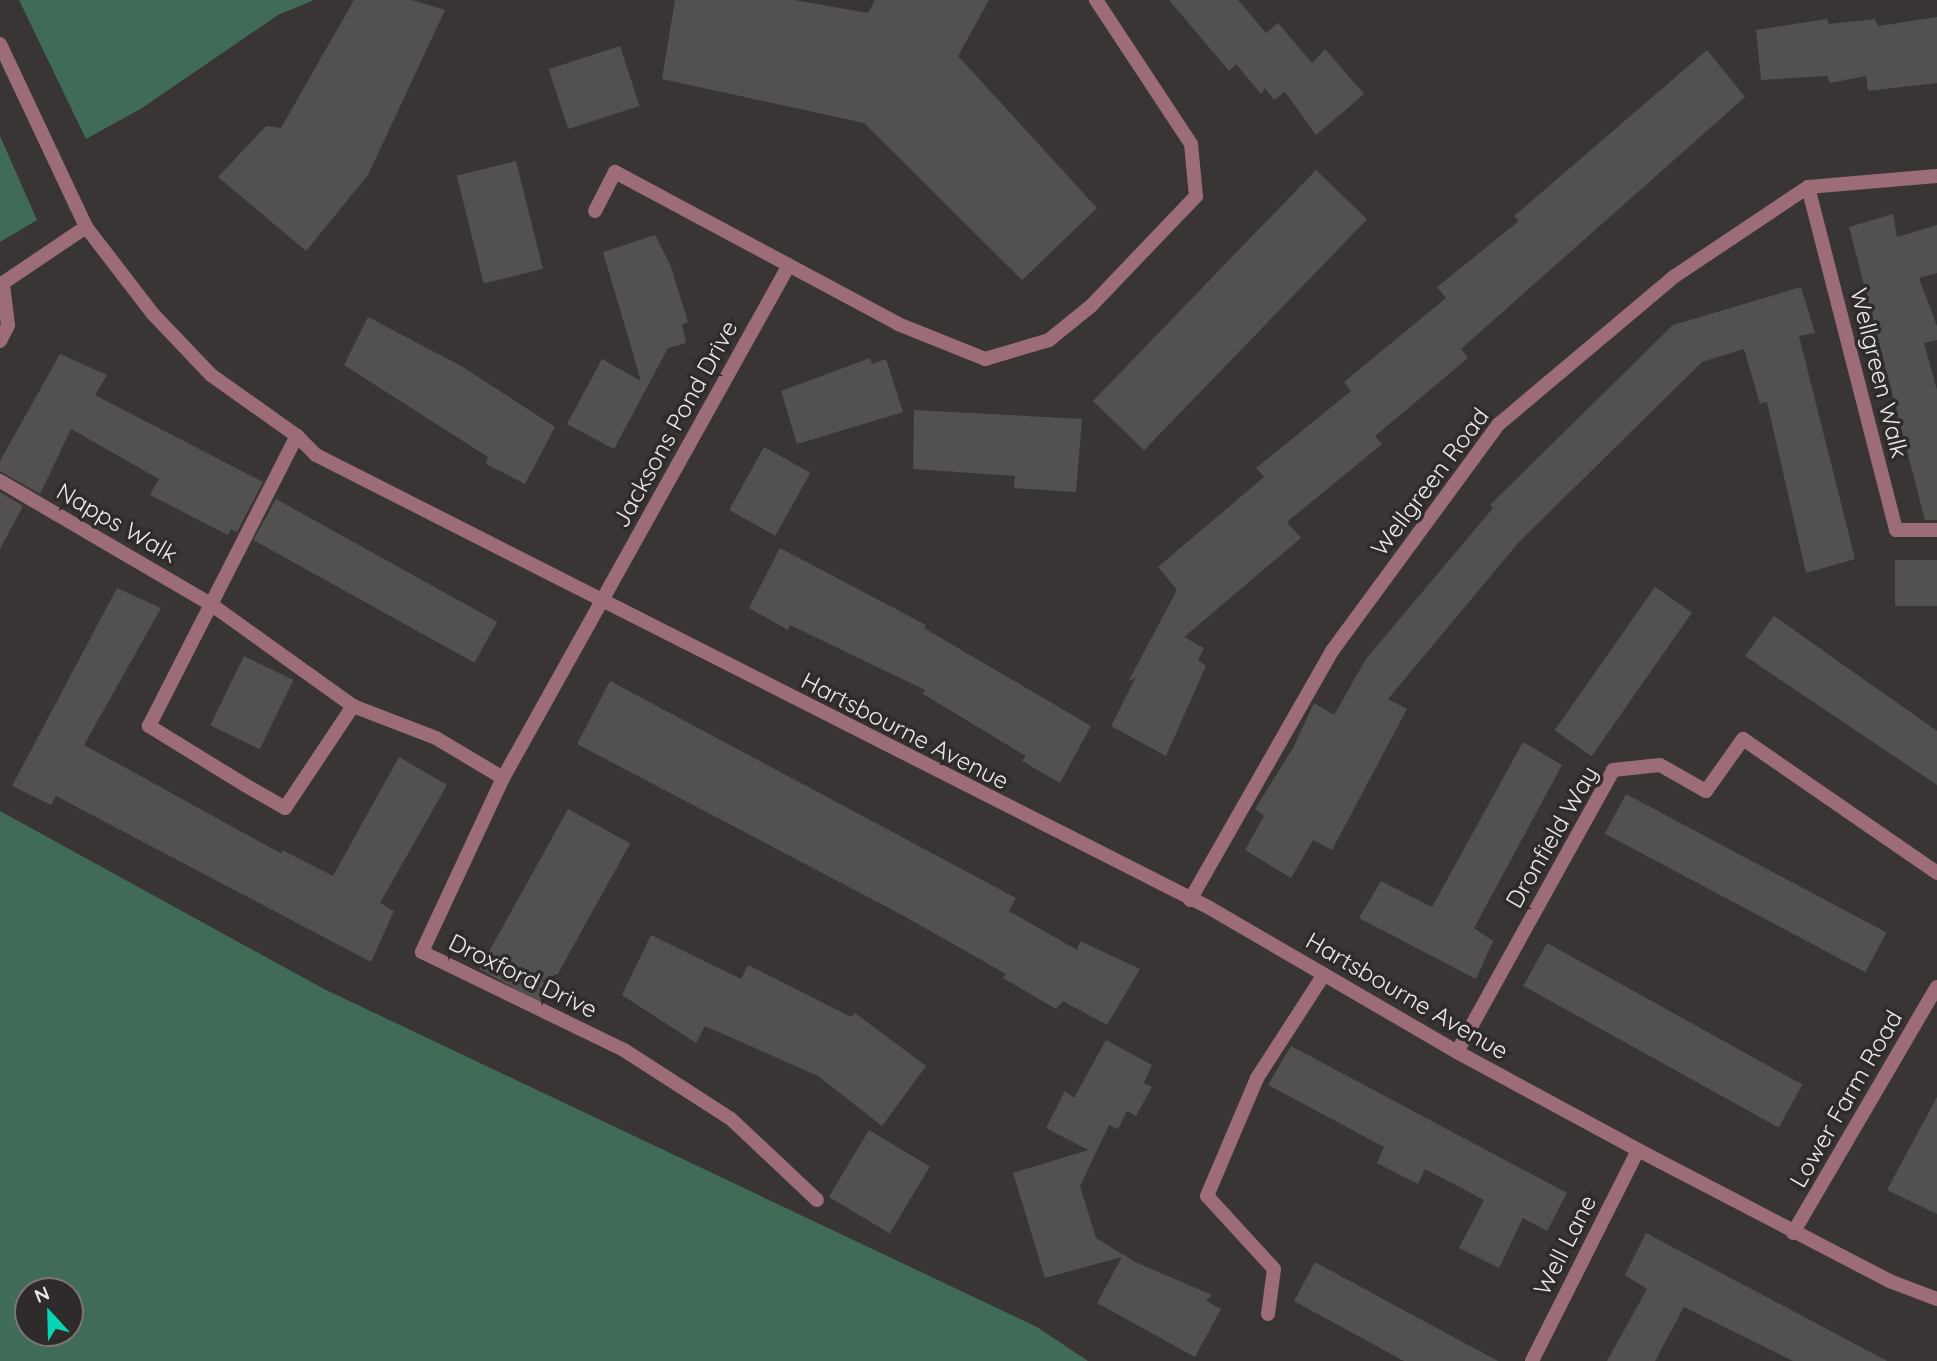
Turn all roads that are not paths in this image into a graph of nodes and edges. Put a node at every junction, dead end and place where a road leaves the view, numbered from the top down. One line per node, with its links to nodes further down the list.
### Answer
1 (1096, 0): 7 (street)
2 (0, 44): 6 (street, Hartsbourne Avenue)
3 (1937, 177): 4 (street, Wellgreen Road)
4 (1808, 187): 12 (street, Wellgreen Walk); 18 (street, Wellgreen Road)
5 (595, 211): 7 (street)
6 (86, 228): 8 (street); 10 (street, Hartsbourne Avenue)
7 (789, 265): 13 (street, Jacksons Pond Drive)
8 (2, 285): 9 (street)
9 (0, 341)
10 (297, 436): 13 (street, Hartsbourne Avenue); 14 (street)
11 (0, 481): 14 (street, Napps Walk)
12 (1937, 530)
13 (602, 604): 16 (street, Droxford Drive); 18 (street, Hartsbourne Avenue)
14 (212, 605): 15 (street, Napps Walk); 15 (street)
15 (353, 706): 16 (street, Napps Walk)
16 (503, 778): 23 (street, Droxford Drive)
17 (1937, 873): 21 (street, Dronfield Way)
18 (1190, 900): 19 (street, Hartsbourne Avenue)
19 (1323, 976): 21 (street, Hartsbourne Avenue); 26 (street)
20 (1937, 987): 24 (street, Lower Farm Road)
21 (1457, 1052): 22 (street, Hartsbourne Avenue)
22 (1638, 1150): 24 (street, Hartsbourne Avenue); 27 (street, Well Lane)
23 (817, 1200)
24 (1793, 1233): 25 (street, Hartsbourne Avenue)
25 (1937, 1299)
26 (1268, 1314)
27 (1532, 1361)

